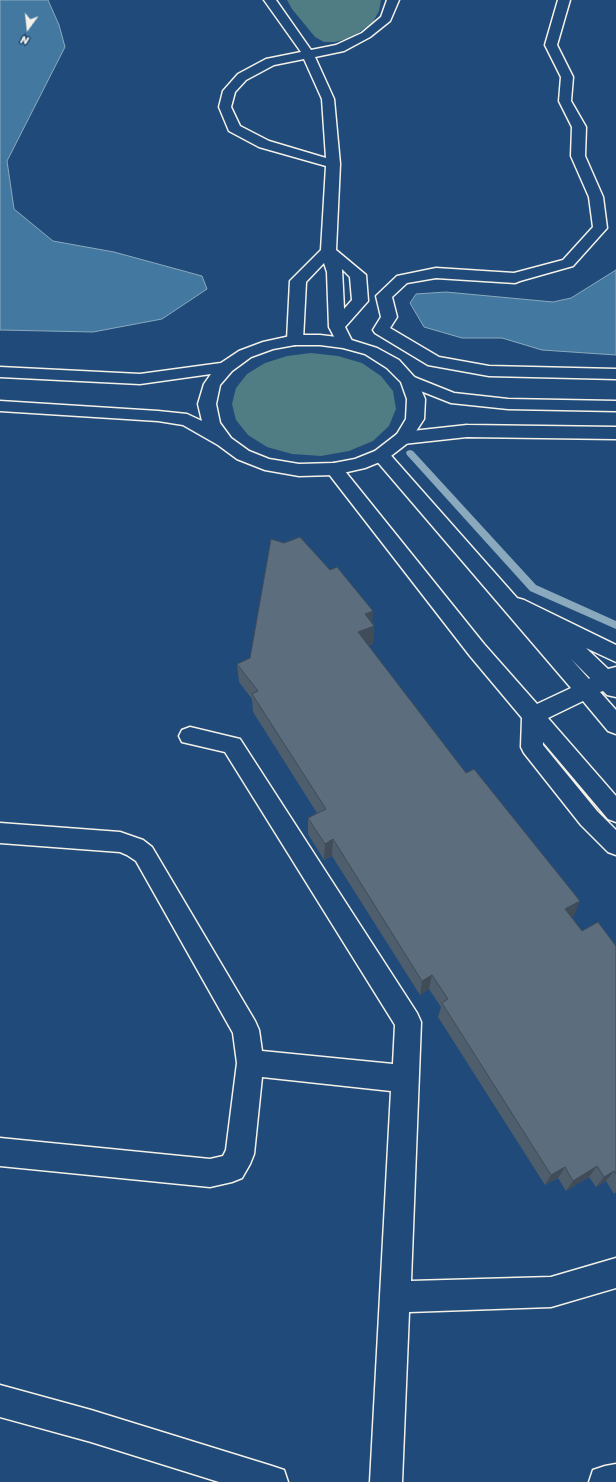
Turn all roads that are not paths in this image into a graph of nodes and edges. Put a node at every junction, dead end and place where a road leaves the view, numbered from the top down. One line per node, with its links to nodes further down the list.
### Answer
1 (270, 0): 4 (street)
2 (392, 0): 4 (street)
3 (564, 0): 12 (street)
4 (308, 54): 5 (street); 5 (street)
5 (333, 164): 6 (street)
6 (328, 251): 7 (street); 7 (street); 8 (street)
7 (336, 327): 9 (street)
8 (295, 340): 9 (street); 10 (street)
9 (345, 343): 13 (street)
10 (226, 367): 11 (street); 18 (street)
11 (0, 372)
12 (616, 374)
13 (409, 380): 15 (street); 17 (street)
14 (0, 406): 18 (street)
15 (616, 406)
16 (616, 433): 17 (street)
17 (403, 438): 19 (street)
18 (225, 442): 20 (street)
19 (381, 455): 20 (street); 21 (street)
20 (334, 469): 26 (street)
21 (506, 599): 22 (street); 25 (street)
22 (541, 617): 23 (street); 24 (street)
23 (616, 654)
24 (613, 682): 25 (street)
25 (585, 690): 26 (street); 27 (street)
26 (533, 716): 29 (street); 31 (street)
27 (616, 725)
28 (190, 736): 33 (street)
29 (616, 812)
30 (0, 832): 32 (street)
31 (616, 845)
32 (250, 1063): 33 (street); 34 (street)
33 (406, 1079): 36 (street)
34 (0, 1152)
35 (616, 1273): 36 (street)
36 (395, 1297): 40 (street)
37 (0, 1401): 39 (street)
38 (616, 1480): 41 (street)
39 (272, 1482)
40 (386, 1482)
41 (605, 1482)

